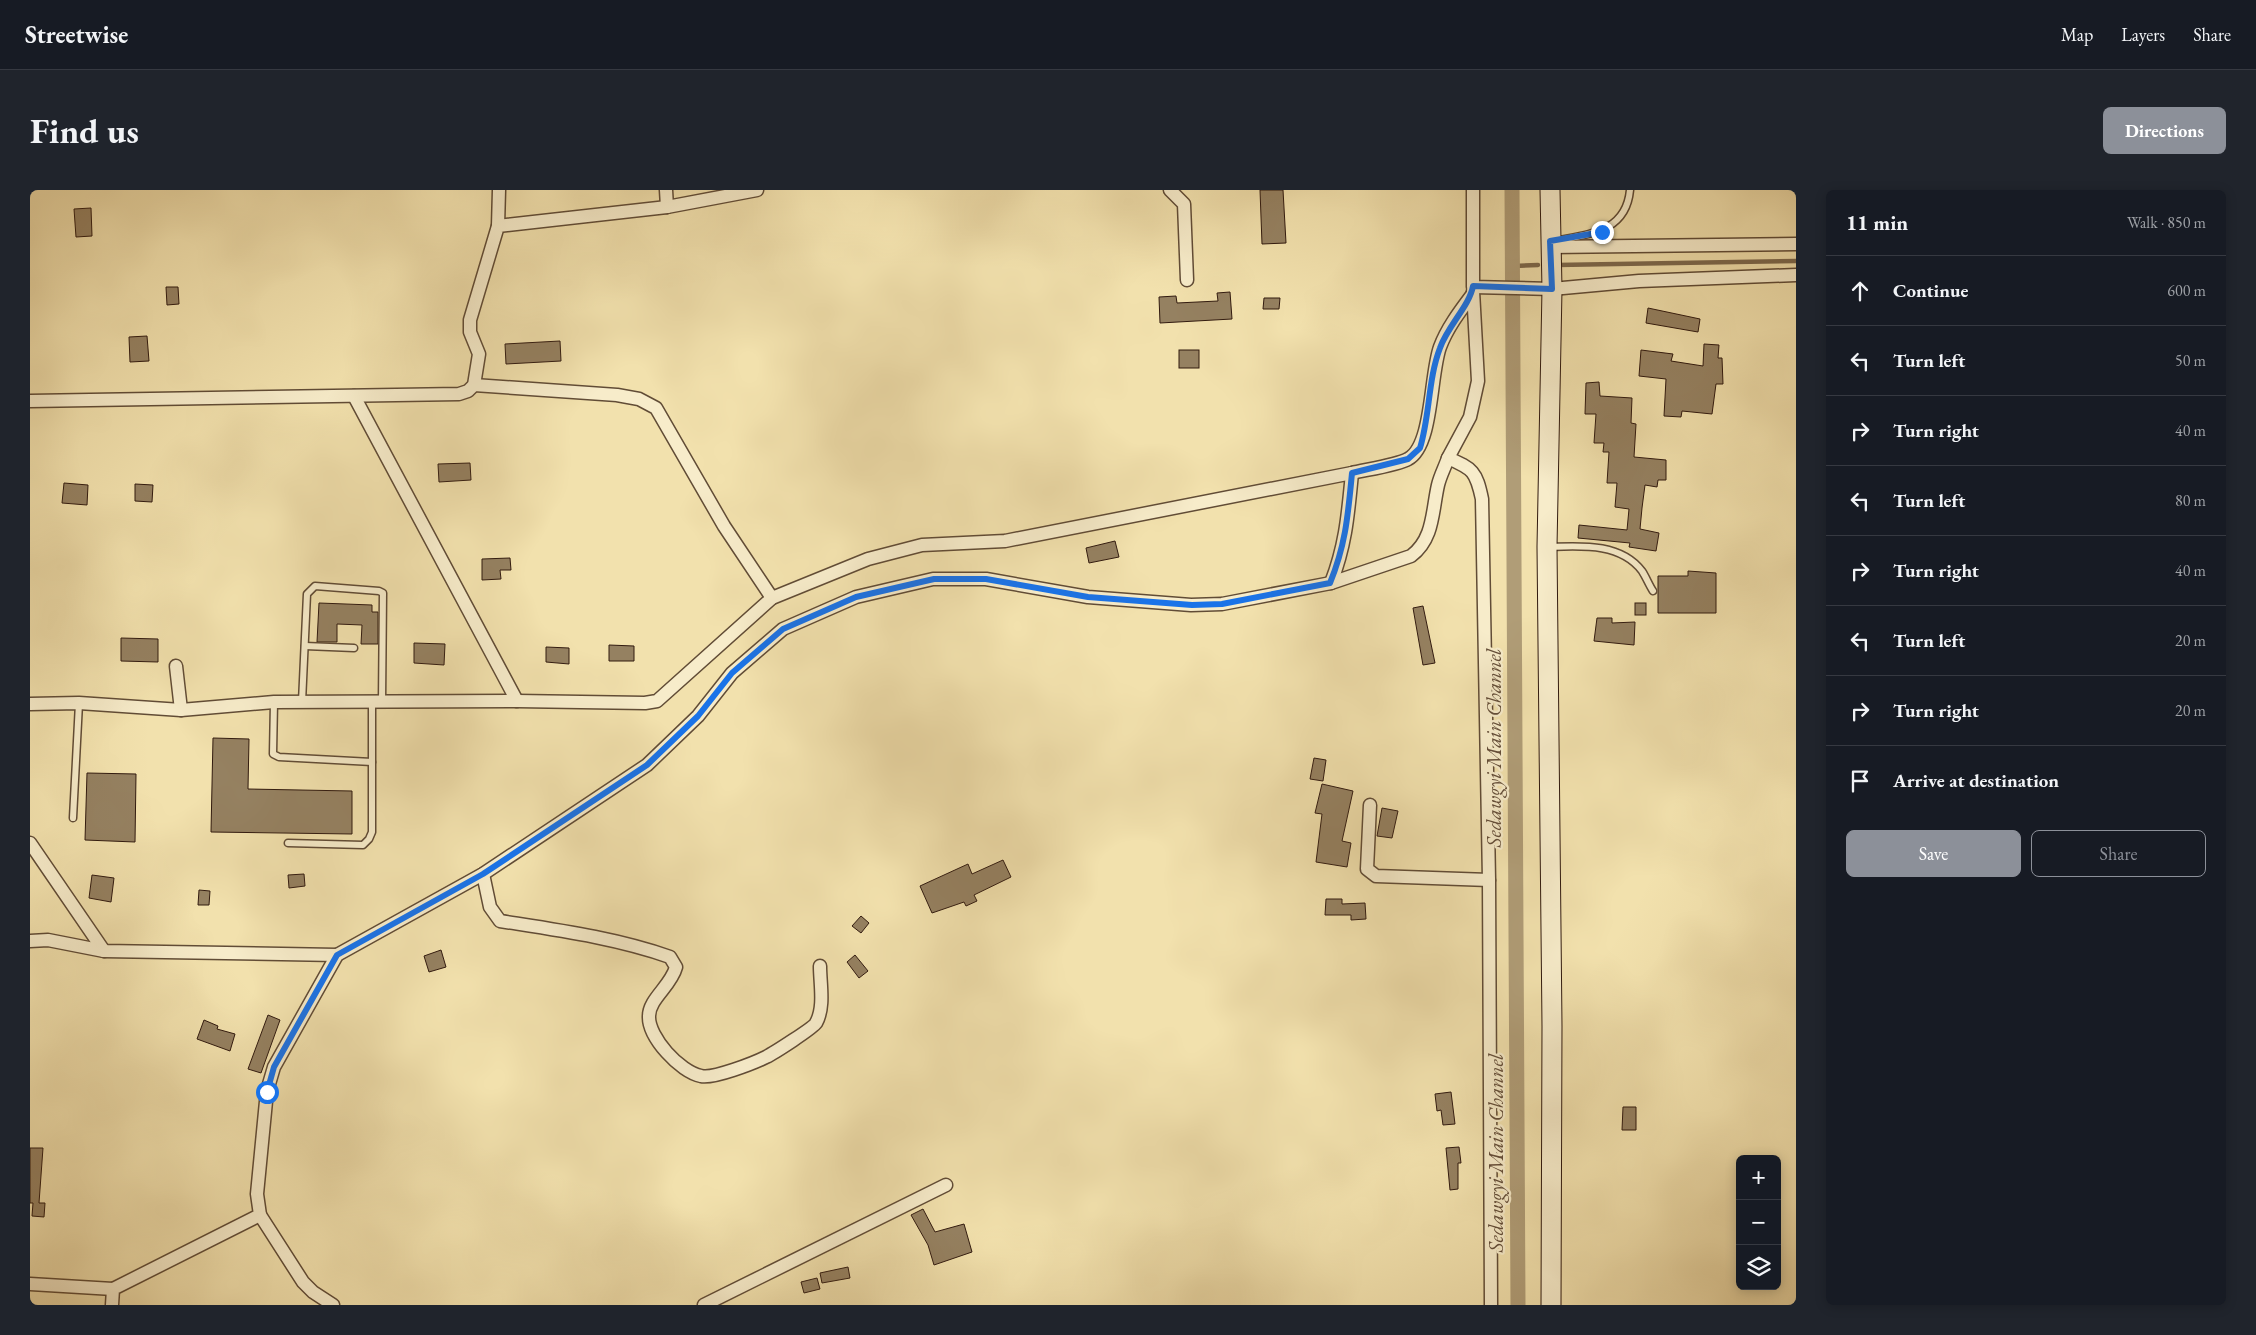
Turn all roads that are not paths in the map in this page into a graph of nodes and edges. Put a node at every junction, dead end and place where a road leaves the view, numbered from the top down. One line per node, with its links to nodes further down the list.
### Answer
1 (499, 190): 9 (street)
2 (666, 190): 8 (street)
3 (757, 190): 8 (street)
4 (1170, 190): 13 (street)
5 (1473, 190): 15 (street)
6 (1550, 190): 10 (street)
7 (1630, 190): 10 (lane)
8 (666, 207): 9 (street)
9 (498, 226): 16 (street)
10 (1550, 244): 11 (street); 14 (street)
11 (1796, 244)
12 (1796, 275): 14 (street)
13 (1187, 280)
14 (1546, 289): 15 (street); 21 (street)
15 (1473, 290): 19 (street); 20 (street)
16 (474, 385): 17 (street); 24 (street)
17 (354, 396): 18 (street); 28 (street)
18 (30, 401)
19 (1448, 458): 22 (street); 41 (street)
20 (1352, 473): 22 (street); 24 (street)
21 (1547, 548): 23 (lane); 54 (street)
22 (1330, 583): 40 (street)
23 (1653, 591)
24 (772, 598): 28 (street)
25 (305, 646): 26 (lane); 30 (lane); 31 (lane)
26 (354, 648)
27 (176, 666): 34 (street)
28 (517, 701): 31 (street)
29 (274, 702): 30 (street); 34 (street); 35 (lane)
30 (302, 702): 31 (street)
31 (377, 702): 35 (lane)
32 (79, 703): 33 (street); 34 (street); 37 (lane)
33 (30, 704)
34 (181, 710)
35 (372, 762): 39 (lane)
36 (1370, 805): 41 (street)
37 (73, 818)
38 (30, 843): 43 (street)
39 (288, 843)
40 (483, 874): 44 (street); 45 (street)
41 (1489, 880): 53 (street)
42 (30, 941): 43 (street)
43 (104, 951): 44 (street)
44 (337, 955): 47 (street)
45 (820, 966)
46 (946, 1185): 52 (street)
47 (260, 1215): 49 (street); 51 (street)
48 (30, 1284): 49 (street)
49 (113, 1289): 50 (street)
50 (112, 1305)
51 (333, 1305)
52 (704, 1305)
53 (1491, 1305)
54 (1550, 1305)

